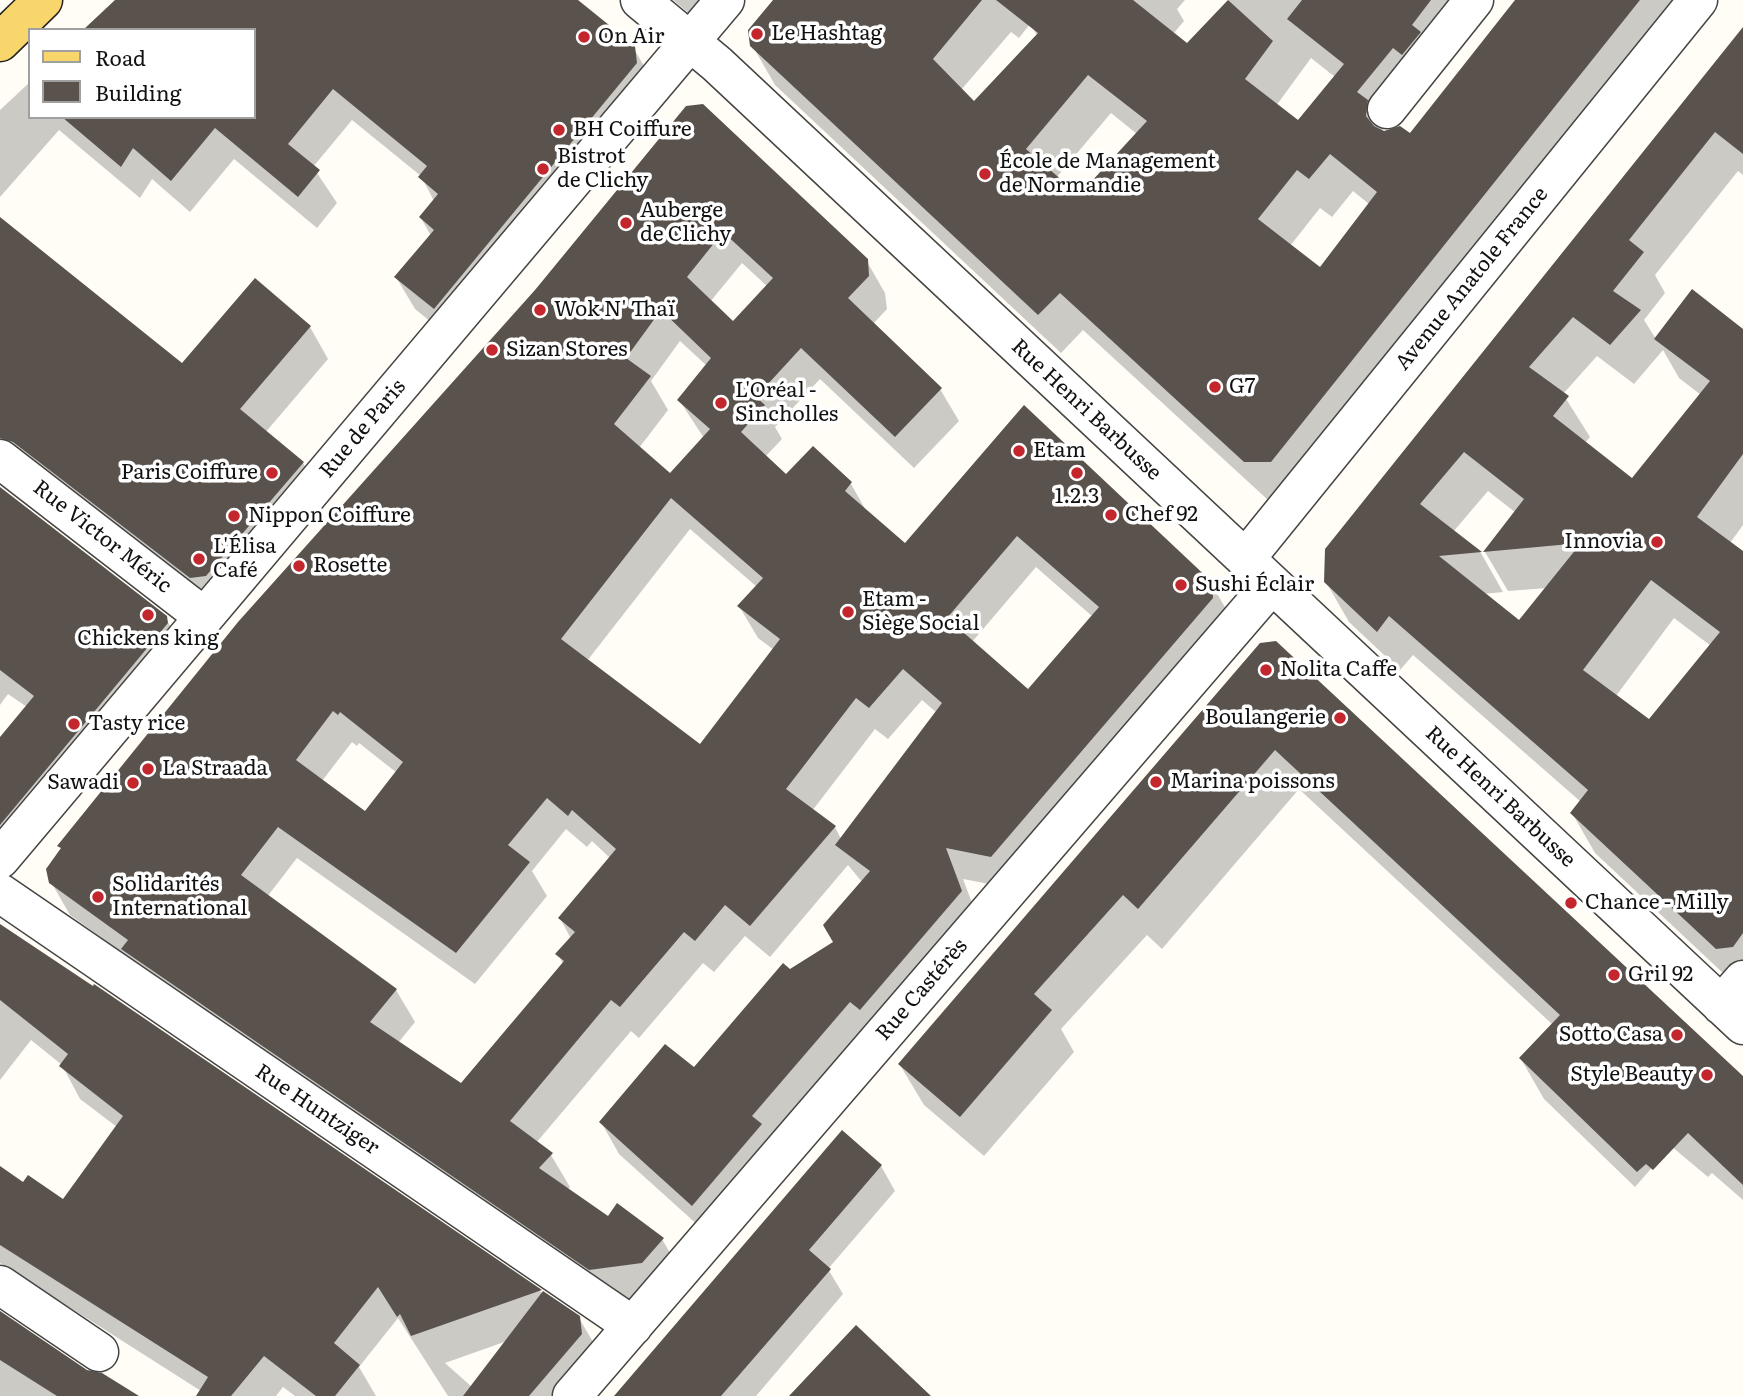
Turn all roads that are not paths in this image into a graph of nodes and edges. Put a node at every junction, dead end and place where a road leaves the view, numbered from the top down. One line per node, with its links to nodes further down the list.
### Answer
1 (43, 0): 6 (main road)
2 (640, 0): 7 (street, Rue Henri Barbusse)
3 (725, 0): 7 (street, Rue de Paris)
4 (1474, 0): 8 (street)
5 (1698, 0): 10 (street, Avenue Anatole France)
6 (0, 42)
7 (689, 43): 10 (street, Rue Henri Barbusse); 11 (street, Rue de Paris)
8 (1387, 109)
9 (0, 459): 11 (street, Rue Victor Méric)
10 (1259, 571): 14 (street, Rue Henri Barbusse); 16 (street, Rue Castérès)
11 (203, 616): 12 (street, Rue de Paris)
12 (0, 859)
13 (0, 893): 16 (street, Rue Huntziger)
14 (1736, 1003)
15 (0, 1284): 17 (street)
16 (633, 1326): 18 (street, Rue Castérès)
17 (99, 1352)
18 (572, 1396)

